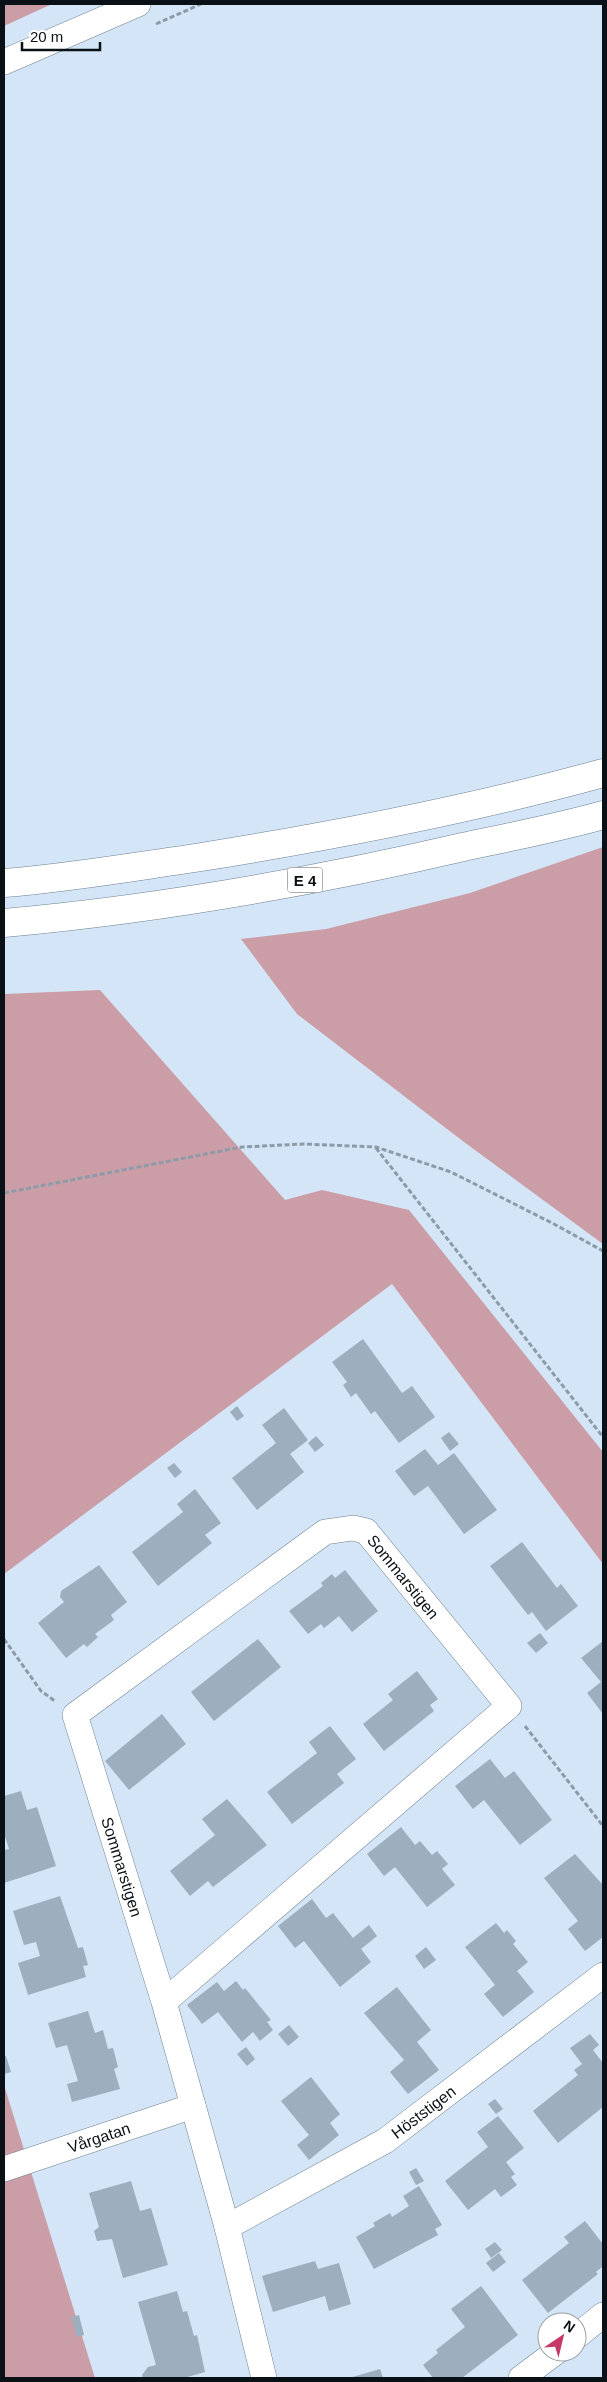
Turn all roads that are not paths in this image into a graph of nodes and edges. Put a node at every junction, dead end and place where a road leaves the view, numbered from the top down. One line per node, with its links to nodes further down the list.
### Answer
1 (138, 4): 2 (street)
2 (4, 62)
3 (603, 772): 5 (highway, E 4)
4 (603, 815): 6 (highway, E 4)
5 (4, 883)
6 (4, 923)
7 (603, 1975): 11 (street, Höststigen)
8 (164, 2002): 8 (street, Sommarstigen); 9 (street, Sommarstigen)
9 (193, 2106): 10 (street, Vårgatan); 11 (street)
10 (4, 2169)
11 (227, 2227): 15 (street)
12 (603, 2315): 13 (street)
13 (587, 2328)
14 (543, 2362): 16 (street)
15 (264, 2378)
16 (521, 2378)

